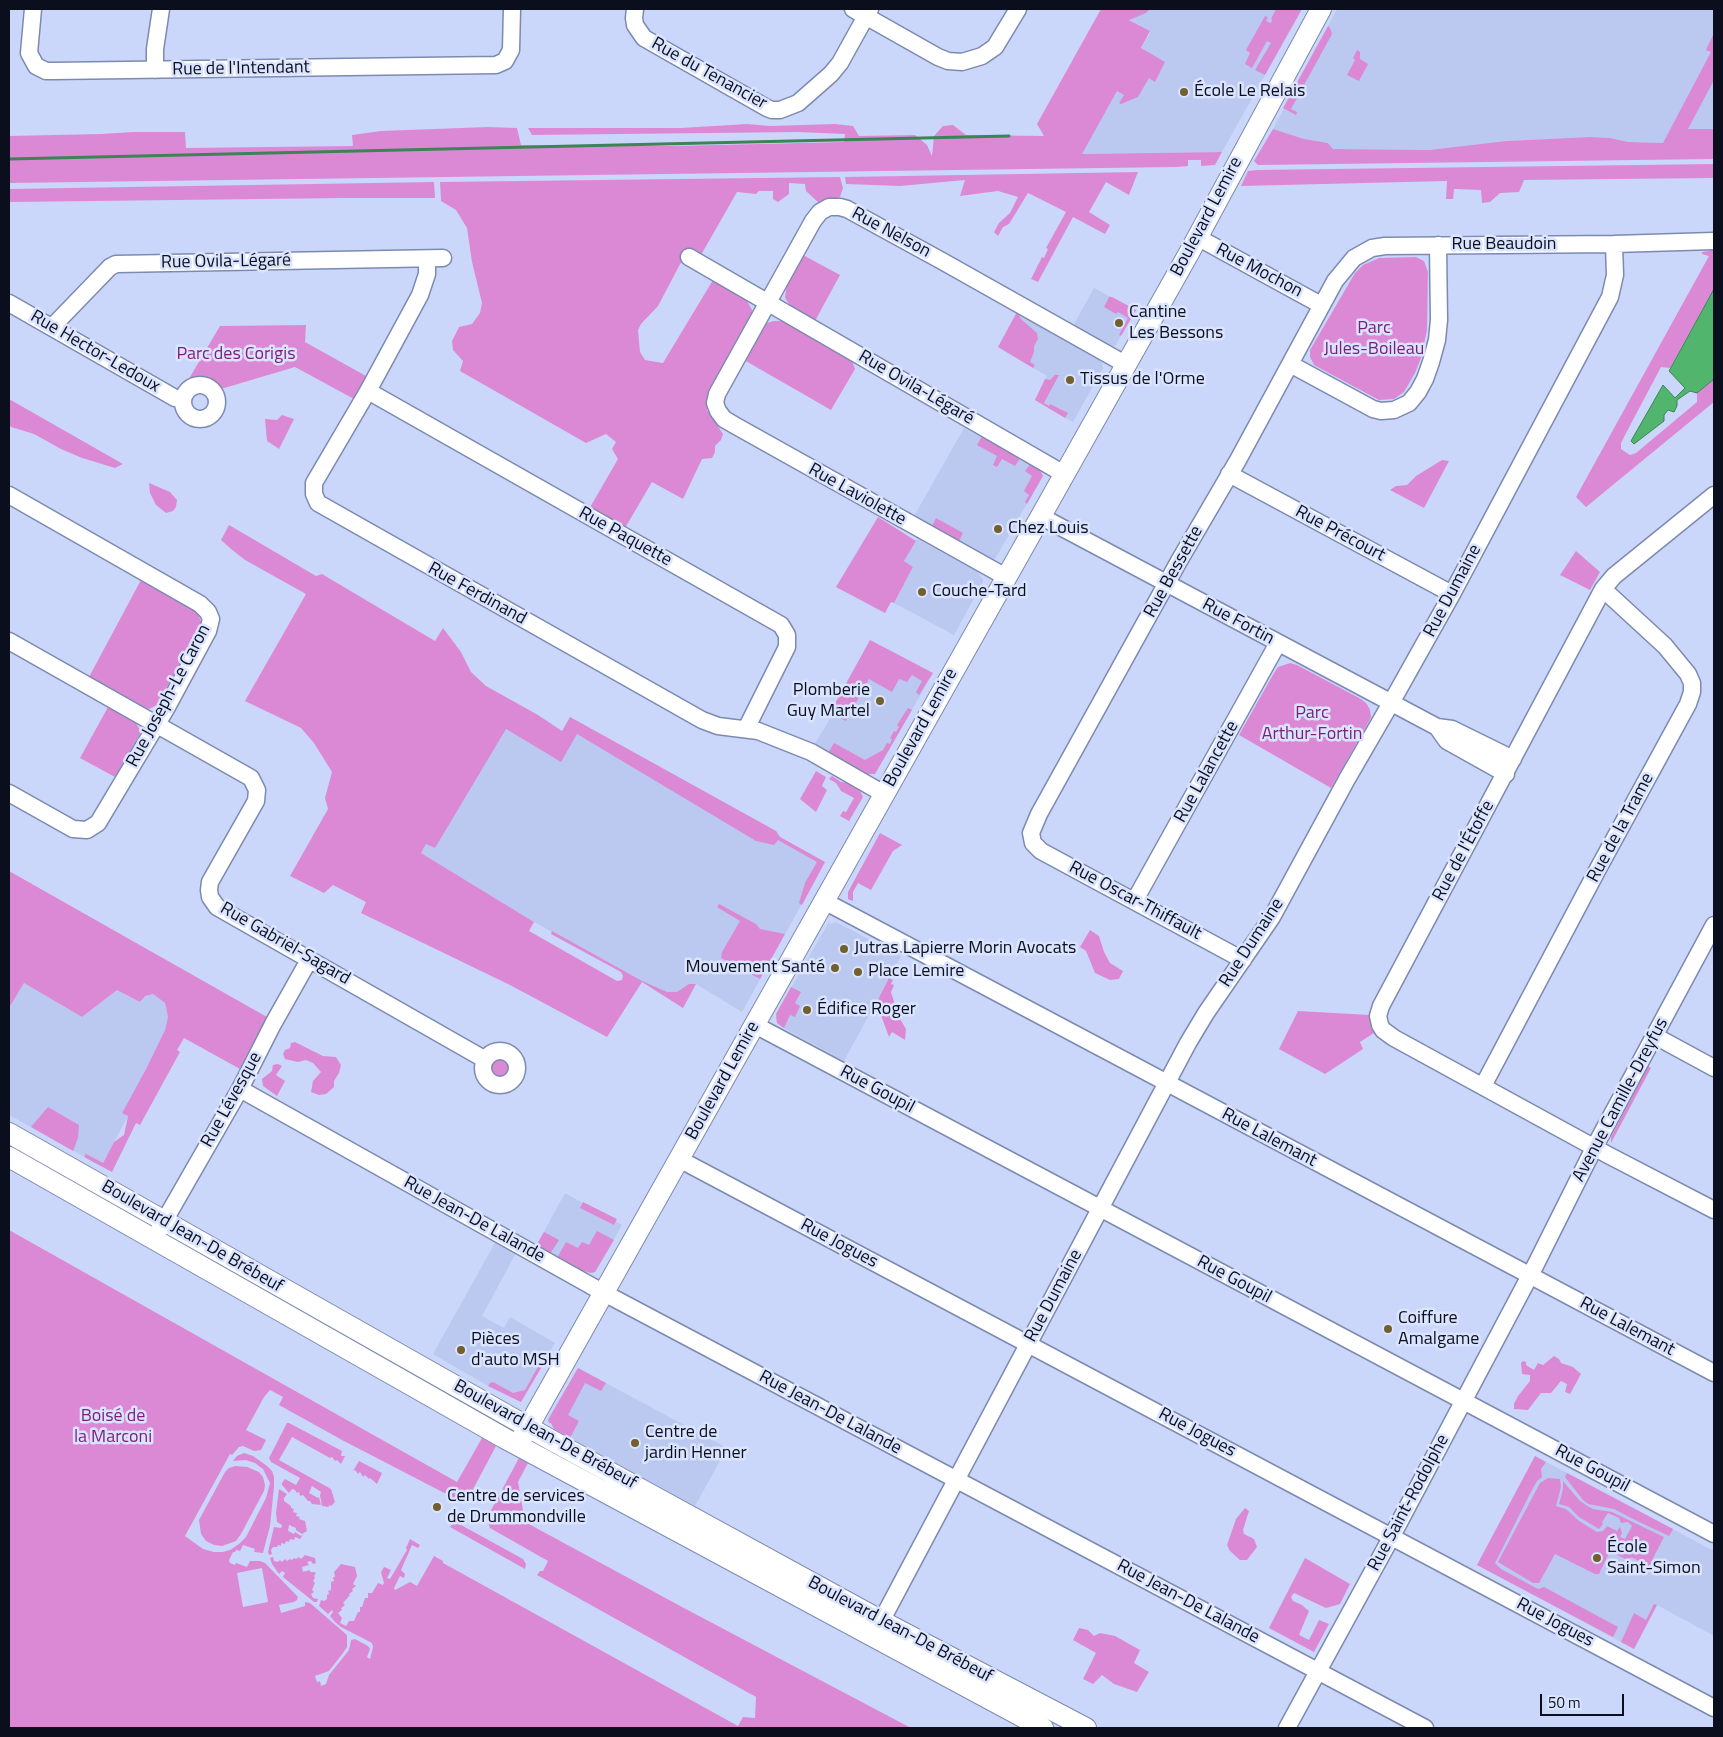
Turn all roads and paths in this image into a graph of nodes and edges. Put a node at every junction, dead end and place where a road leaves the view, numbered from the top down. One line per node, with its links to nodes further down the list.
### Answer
1 (34, 9): 8 (street, Rue de l'Intendant)
2 (160, 9): 8 (street)
3 (512, 9): 8 (street, Rue de l'Intendant)
4 (635, 9): 7 (street, Rue du Tenancier)
5 (1018, 9): 7 (street)
6 (1321, 9): 9 (main road, Boulevard Lemire)
7 (863, 11)
8 (155, 70)
9 (1197, 237): 17 (street, Rue Mochon); 19 (main road, Boulevard Lemire)
10 (1714, 241): 11 (street, Rue Beaudoin)
11 (1614, 244): 12 (street, Rue Beaudoin); 32 (street, Rue Dumaine)
12 (1438, 245): 17 (street, Rue Beaudoin); 20 (street)
13 (689, 257): 16 (street, Rue Ovila-Légaré)
14 (435, 259): 18 (street, Rue Ovila-Légaré); 21 (street, Rue Ferdinand)
15 (9, 303): 18 (street, Rue Hector-Ledoux)
16 (768, 303): 19 (street, Rue Nelson); 23 (street, Rue Nelson); 24 (street, Rue Ovila-Légaré)
17 (1321, 305): 20 (street, Rue Bessette)
18 (52, 327): 22 (street, Rue Hector-Ledoux)
19 (1125, 364): 24 (main road, Boulevard Lemire)
20 (1290, 364): 25 (street, Rue Bessette)
21 (368, 392): 37 (street, Rue Paquette); 37 (street, Rue Ferdinand)
22 (183, 399)
23 (716, 405): 29 (street, Rue Laviolette)
24 (1064, 474): 28 (main road, Boulevard Lemire)
25 (1229, 474): 30 (street, Rue Bessette); 32 (street, Rue Précourt)
26 (9, 496): 36 (street, Rue Joseph-Le Caron)
27 (1712, 500): 31 (street, Rue de l'Étoffe)
28 (1040, 516): 29 (main road, Boulevard Lemire); 30 (street, Rue Fortin)
29 (1006, 578): 40 (main road, Boulevard Lemire)
30 (1167, 584): 34 (street, Rue Fortin); 41 (street, Rue Bessette)
31 (1603, 589): 38 (street, Rue de l'Étoffe); 52 (street, Rue de la Trame)
32 (1452, 594): 35 (street, Rue Dumaine)
33 (9, 641): 36 (street, Rue Gabriel-Sagard)
34 (1278, 644): 35 (street, Rue Fortin); 42 (street, Rue Lalancette)
35 (1391, 703): 38 (street, Rue Fortin); 46 (street, Rue Dumaine)
36 (156, 724): 39 (street, Rue Joseph-Le Caron); 45 (street, Rue Gabriel-Sagard)
37 (746, 729): 40 (street, Rue Ferdinand)
38 (1510, 766): 52 (street, Rue de l'Étoffe)
39 (9, 793)
40 (884, 794): 43 (main road, Boulevard Lemire)
41 (1031, 839): 42 (street, Rue Oscar-Thiffault)
42 (1135, 900): 46 (street, Rue Oscar-Thiffault)
43 (824, 901): 47 (main road, Boulevard Lemire); 51 (street, Rue Lalemant)
44 (1714, 925): 48 (street, Avenue Camille-Dreyfus)
45 (310, 960): 49 (street, Rue Gabriel-Sagard); 53 (street, Rue Lévesque)
46 (1243, 960): 51 (street, Rue Dumaine)
47 (755, 1025): 57 (main road, Boulevard Lemire); 58 (street, Rue Goupil)
48 (1655, 1036): 50 (street); 55 (street, Avenue Camille-Dreyfus)
49 (484, 1059)
50 (1714, 1068)
51 (1167, 1084): 58 (street, Rue Dumaine); 62 (street, Rue Lalemant)
52 (1483, 1086): 55 (street, Rue de l'Étoffe)
53 (240, 1089): 60 (street, Rue Lévesque); 63 (street, Rue Jean-De Lalande)
54 (9, 1133): 60 (main road, Boulevard Jean-De Brébeuf)
55 (1595, 1146): 59 (street, Rue de l'Étoffe); 62 (street, Avenue Camille-Dreyfus)
56 (9, 1157): 61 (main road, Boulevard Jean-De Brébeuf)
57 (679, 1159): 63 (main road, Boulevard Lemire); 64 (street, Rue Jogues)
58 (1100, 1209): 64 (street, Rue Dumaine); 66 (street, Rue Goupil)
59 (1714, 1210)
60 (164, 1221): 61 (street, Rue Lévesque); 67 (main road, Boulevard Jean-De Brébeuf)
61 (154, 1239): 68 (main road, Boulevard Jean-De Brébeuf)
62 (1529, 1276): 65 (street, Rue Lalemant); 66 (street, Rue Saint-Rodolphe)
63 (604, 1293): 67 (main road, Boulevard Lemire); 69 (street, Rue Jean-De Lalande)
64 (1028, 1344): 69 (street, Rue Dumaine); 71 (street, Rue Jogues)
65 (1714, 1373)
66 (1463, 1401): 70 (street, Rue Goupil); 71 (street, Rue Saint-Rodolphe)
67 (529, 1426): 68 (main road, Boulevard Lemire); 72 (main road, Boulevard Jean-De Brébeuf)
68 (518, 1445): 72 (main road, Boulevard Jean-De Brébeuf)
69 (956, 1480): 72 (street, Rue Dumaine); 73 (street, Rue Jean-De Lalande)
70 (1714, 1534)
71 (1392, 1536): 73 (street, Rue Saint-Rodolphe); 74 (street, Rue Jogues)
72 (877, 1629): 75 (main road, Boulevard Jean-De Brébeuf); 76 (main road, Boulevard Jean-De Brébeuf)
73 (1318, 1671): 77 (street, Rue Saint-Rodolphe); 78 (street, Rue Jean-De Lalande)
74 (1714, 1708)
75 (1043, 1728)
76 (1086, 1728)
77 (1287, 1728)
78 (1425, 1728)

